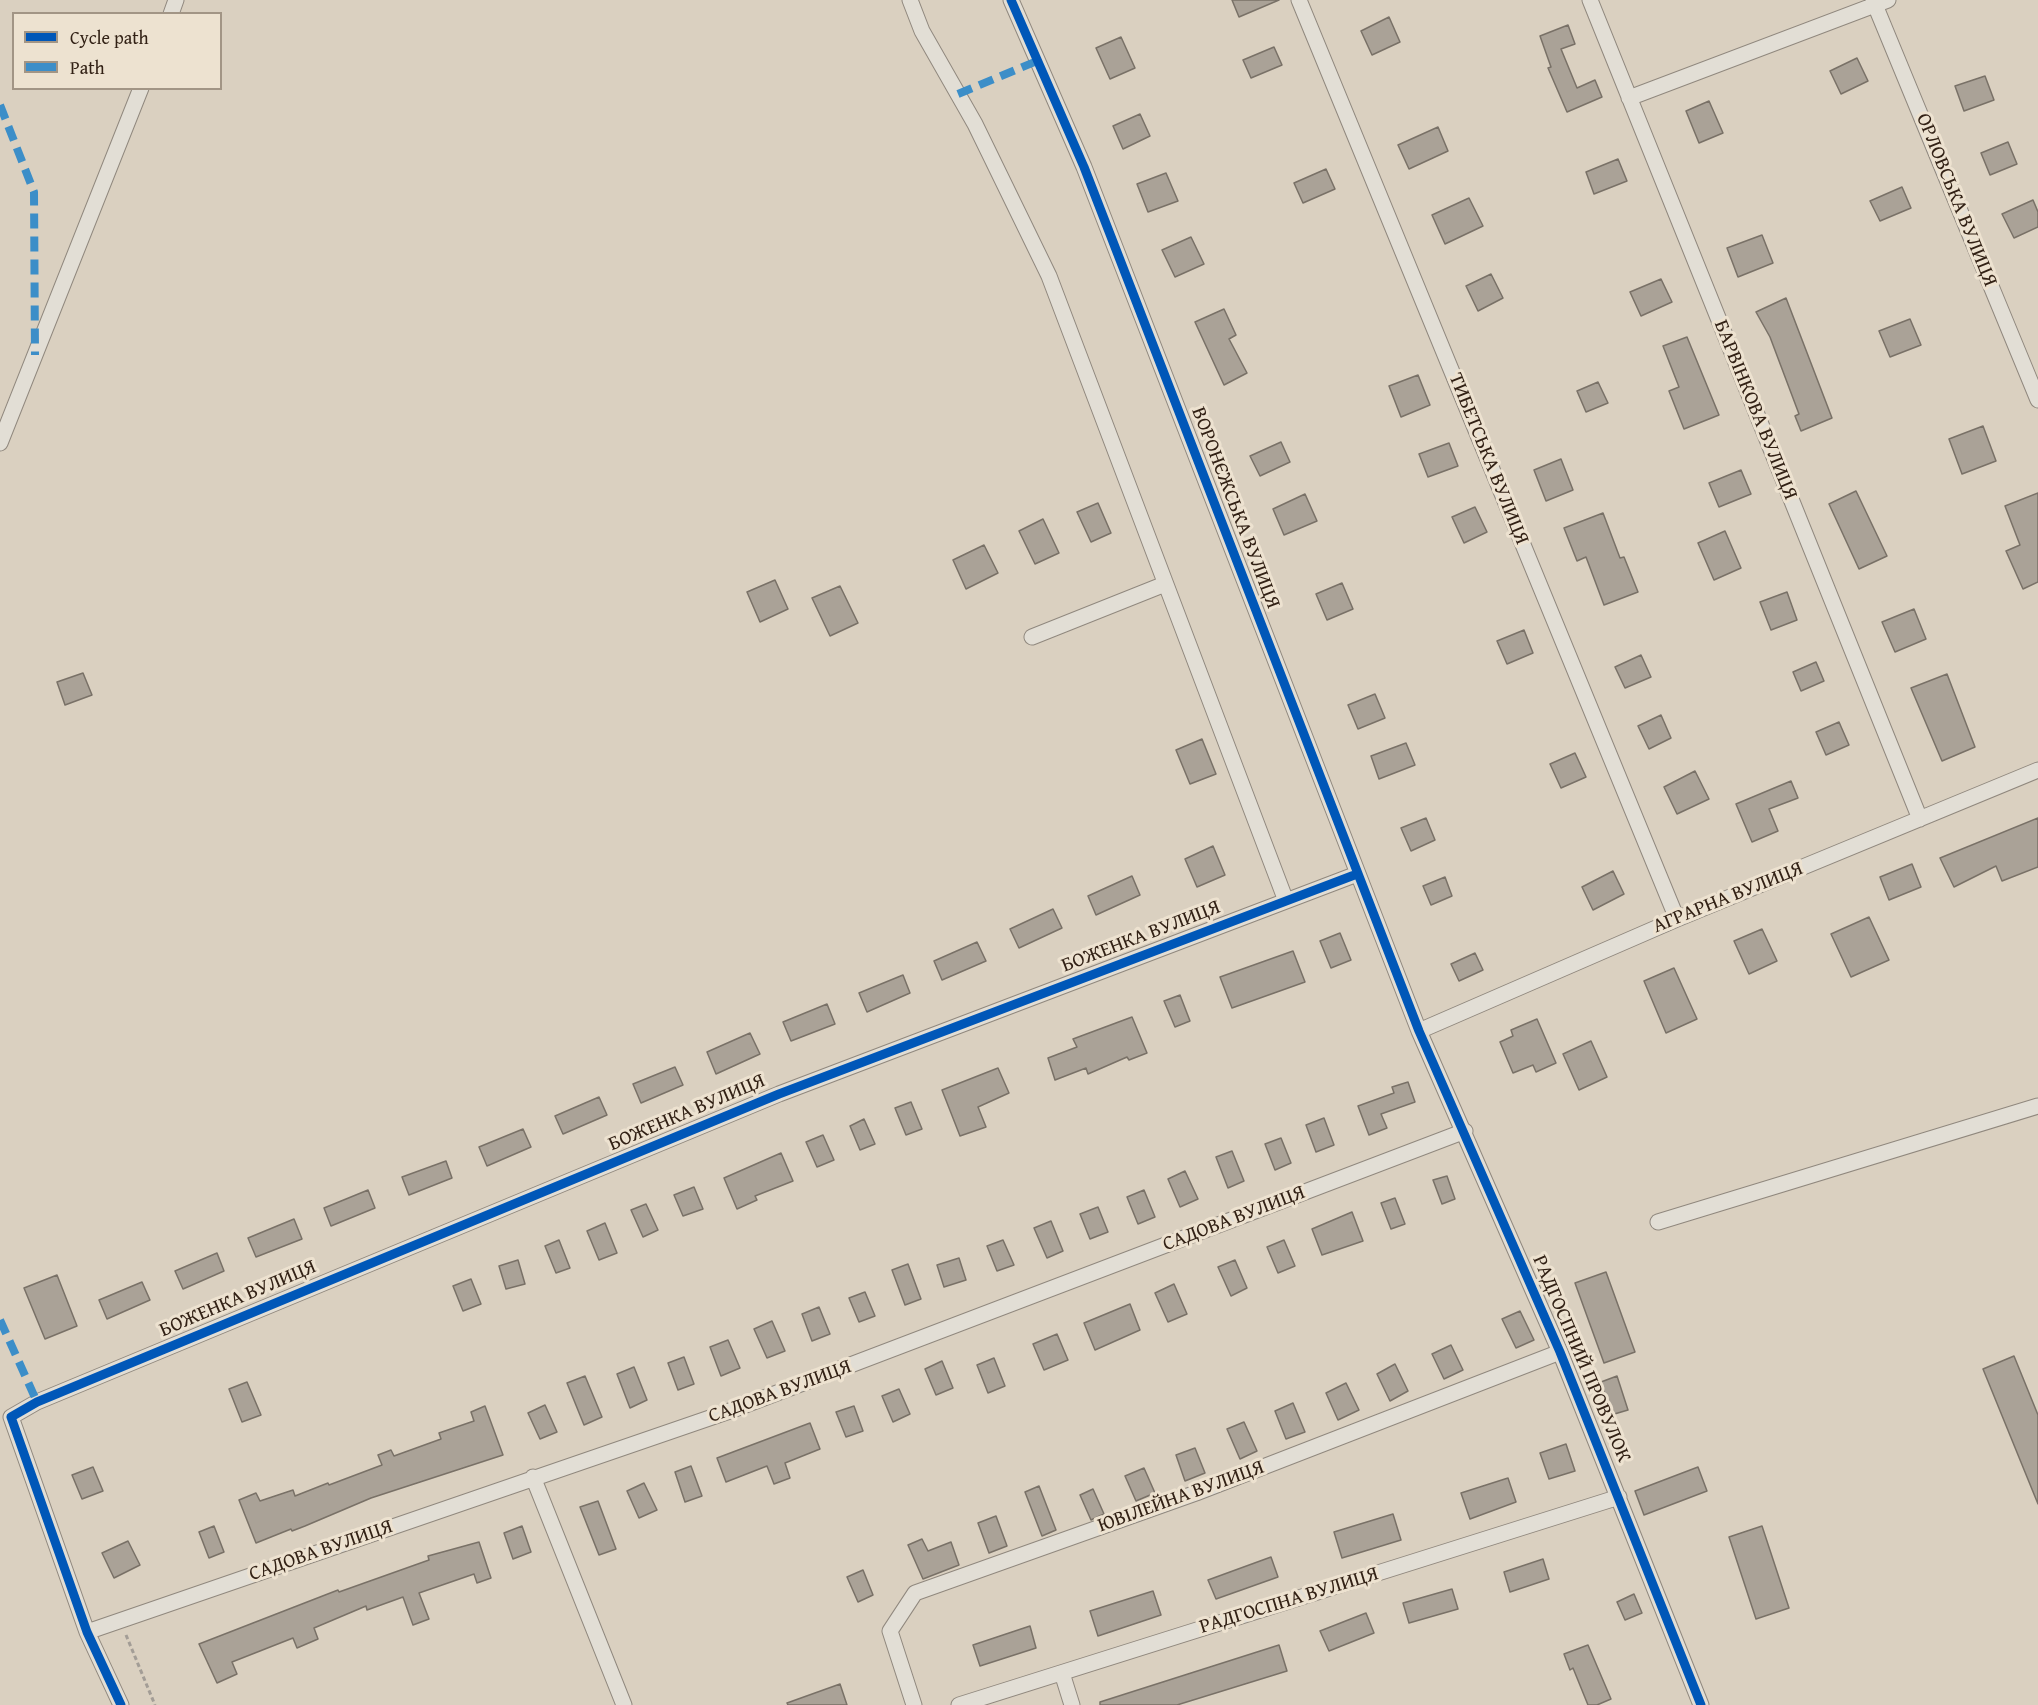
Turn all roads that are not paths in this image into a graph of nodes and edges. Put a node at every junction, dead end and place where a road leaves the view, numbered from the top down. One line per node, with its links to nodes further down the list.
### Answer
1 (910, 0): 10 (street)
2 (1011, 0): 14 (street, ВОРОНЄЖСЬКА ВУЛИЦЯ)
3 (1299, 0): 16 (street, ТИБЕТСЬКА ВУЛИЦЯ)
4 (1590, 0): 7 (street, БАРВІНКОВА ВУЛИЦЯ)
5 (1879, 2): 7 (street); 8 (street, ОРЛОВСЬКА ВУЛИЦЯ)
6 (140, 90): 9 (street)
7 (1629, 98): 13 (street, БАРВІНКОВА ВУЛИЦЯ)
8 (2038, 400)
9 (0, 443)
10 (1165, 584): 11 (street); 15 (street)
11 (1032, 637)
12 (2038, 770): 13 (street, АГРАРНА ВУЛИЦЯ)
13 (1920, 819): 16 (street, АГРАРНА ВУЛИЦЯ)
14 (1358, 874): 15 (street, БОЖЕНКА ВУЛИЦЯ); 17 (street, ВОРОНЄЖСЬКА ВУЛИЦЯ)
15 (1286, 901): 24 (street, БОЖЕНКА ВУЛИЦЯ)
16 (1677, 919): 17 (street, АГРАРНА ВУЛИЦЯ)
17 (1419, 1031): 19 (street, РАДГОСПНИЙ ПРОВУЛОК)
18 (2038, 1106): 20 (street)
19 (1465, 1131): 21 (street, РАДГОСПНИЙ ПРОВУЛОК); 22 (street, САДОВА ВУЛИЦЯ)
20 (1658, 1222)
21 (1560, 1352): 23 (street, РАДГОСПНИЙ ПРОВУЛОК); 28 (street, ЮВІЛЕЙНА ВУЛИЦЯ)
22 (533, 1477): 24 (street, САДОВА ВУЛИЦЯ); 27 (street)
23 (1619, 1497): 25 (street, РАДГОСПНА ВУЛИЦЯ); 31 (street, РАДГОСПНИЙ ПРОВУЛОК)
24 (87, 1632): 26 (street)
25 (1062, 1673): 29 (street, РАДГОСПНА ВУЛИЦЯ); 30 (street)
26 (121, 1705)
27 (624, 1705)
28 (914, 1705)
29 (959, 1705)
30 (1072, 1705)
31 (1701, 1705)

